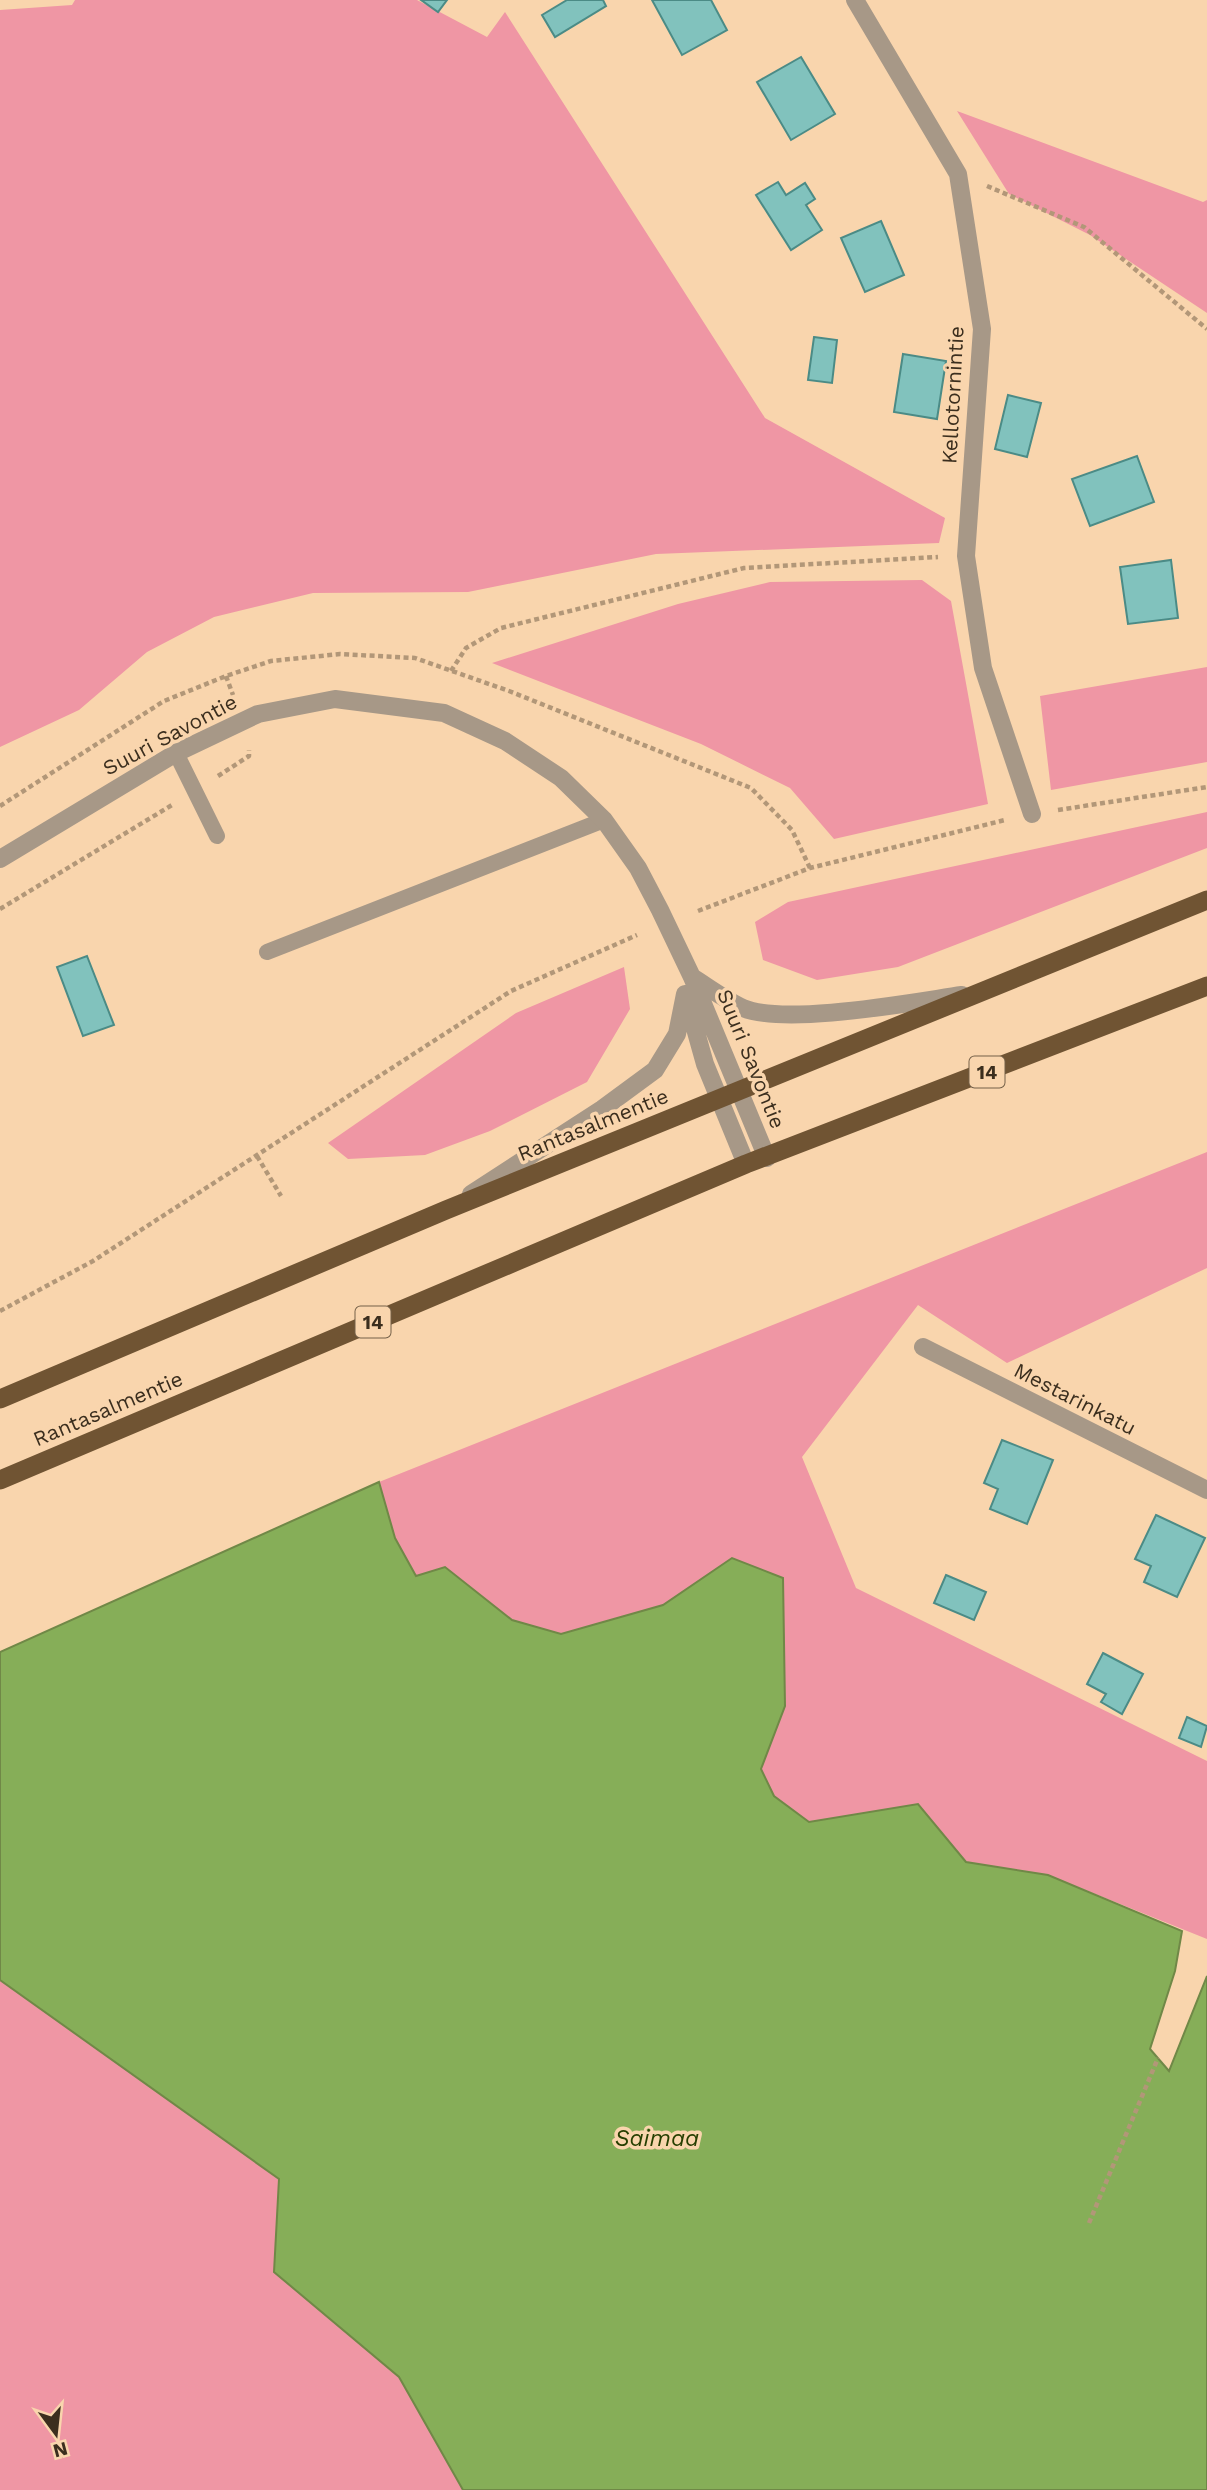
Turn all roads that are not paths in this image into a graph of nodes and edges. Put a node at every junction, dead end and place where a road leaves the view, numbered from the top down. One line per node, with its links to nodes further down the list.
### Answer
1 (855, 0): 3 (street, Kellotornintie)
2 (176, 753): 4 (street, Suuri Savontie); 5 (lane); 6 (street, Suuri Savontie)
3 (1032, 814)
4 (604, 820): 8 (street, Suuri Savontie); 9 (lane)
5 (217, 836)
6 (0, 859)
7 (1207, 900): 13 (highway, Rantasalmentie)
8 (664, 919): 10 (street, Suuri Savontie); 12 (street, Suuri Savontie)
9 (267, 952)
10 (692, 976): 13 (street, Suuri Savontie); 14 (street, Suuri Savontie)
11 (1207, 986): 16 (highway, Rantasalmentie / 14)
12 (685, 994): 15 (street, Suuri Savontie); 18 (street, Suuri Savontie)
13 (969, 994): 14 (highway, Rantasalmentie)
14 (738, 1091): 15 (highway, Rantasalmentie); 16 (street, Suuri Savontie)
15 (717, 1099): 17 (street, Suuri Savontie); 18 (highway, Rantasalmentie)
16 (767, 1158): 17 (highway, Rantasalmentie / 14)
17 (746, 1164): 21 (highway, Rantasalmentie / 14)
18 (446, 1210): 20 (highway, Rantasalmentie)
19 (923, 1347): 22 (street, Mestarinkatu)
20 (0, 1399)
21 (0, 1480)
22 (1207, 1490)

